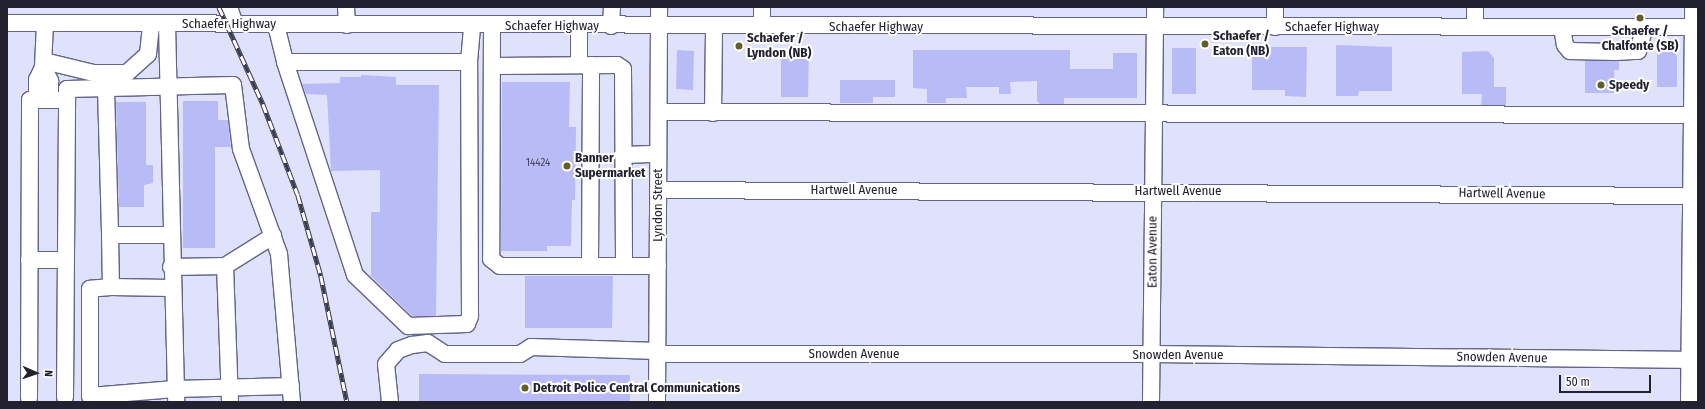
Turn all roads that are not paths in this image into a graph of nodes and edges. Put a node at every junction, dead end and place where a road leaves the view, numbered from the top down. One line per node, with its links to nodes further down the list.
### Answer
1 (229, 7): 14 (street)
2 (346, 7): 16 (street)
3 (612, 7): 20 (street)
4 (659, 7): 21 (street, Lyndon Street)
5 (762, 7): 23 (street)
6 (1155, 7): 24 (street, Eaton Avenue)
7 (1275, 7): 25 (street)
8 (1475, 7): 26 (street)
9 (1693, 7): 29 (street)
10 (7, 23): 11 (street, Schaefer Highway)
11 (45, 23): 12 (street, Schaefer Highway); 32 (street)
12 (151, 24): 13 (street, Schaefer Highway); 32 (street)
13 (167, 24): 14 (street, Schaefer Highway); 35 (street)
14 (235, 24): 15 (street, Schaefer Highway)
15 (276, 25): 16 (street, Schaefer Highway); 30 (street)
16 (347, 25): 17 (street, Schaefer Highway)
17 (472, 26): 18 (street, Schaefer Highway); 31 (street)
18 (492, 26): 19 (street, Schaefer Highway); 34 (street)
19 (579, 26): 20 (street, Schaefer Highway); 33 (street)
20 (611, 26): 21 (street, Schaefer Highway)
21 (659, 26): 22 (street, Schaefer Highway); 39 (street, Lyndon Street)
22 (714, 26): 23 (street, Schaefer Highway); 40 (street)
23 (762, 26): 24 (street, Schaefer Highway)
24 (1155, 27): 25 (street, Schaefer Highway); 41 (street, Eaton Avenue)
25 (1275, 27): 26 (street, Schaefer Highway)
26 (1475, 27): 27 (street, Schaefer Highway)
27 (1562, 27): 28 (street, Schaefer Highway); 28 (street)
28 (1646, 27): 29 (street, Schaefer Highway)
29 (1696, 27): 42 (street)
30 (285, 62): 31 (street); 31 (street)
31 (469, 62)
32 (44, 64): 37 (street)
33 (585, 65): 34 (street); 44 (street); 53 (street)
34 (493, 66): 53 (street)
35 (167, 87): 36 (street); 49 (street); 50 (street)
36 (106, 89): 38 (street); 48 (street)
37 (44, 100): 38 (street); 51 (street)
38 (66, 100): 52 (street)
39 (659, 112): 40 (street); 43 (street, Lyndon Street)
40 (713, 113): 41 (street)
41 (1154, 113): 42 (street); 46 (street, Eaton Avenue)
42 (1695, 115): 47 (street)
43 (658, 154): 44 (street); 45 (street, Lyndon Street)
44 (623, 155): 55 (street)
45 (658, 190): 46 (street, Hartwell Avenue); 56 (street, Lyndon Street)
46 (1153, 191): 47 (street, Hartwell Avenue); 61 (street, Eaton Avenue)
47 (1695, 196): 62 (street)
48 (110, 235): 49 (street); 58 (street)
49 (170, 235): 57 (street)
50 (273, 236): 54 (street); 63 (street)
51 (29, 260): 52 (street); 67 (street)
52 (66, 260): 66 (street)
53 (590, 265): 55 (street)
54 (225, 266): 57 (street); 64 (street)
55 (624, 266): 56 (street)
56 (658, 266): 60 (street, Lyndon Street)
57 (171, 267): 59 (street)
58 (111, 287): 59 (street); 65 (street)
59 (172, 288): 65 (street)
60 (658, 352): 61 (street, Snowden Avenue); 68 (street, Snowden Avenue); 69 (street, Lyndon Street)
61 (1152, 354): 62 (street, Snowden Avenue); 70 (street, Eaton Avenue)
62 (1694, 360): 71 (street)
63 (292, 394): 64 (street)
64 (230, 395): 65 (street)
65 (176, 396)
66 (65, 397)
67 (29, 398)
68 (390, 402)
69 (657, 402)
70 (1151, 402)
71 (1689, 402)

